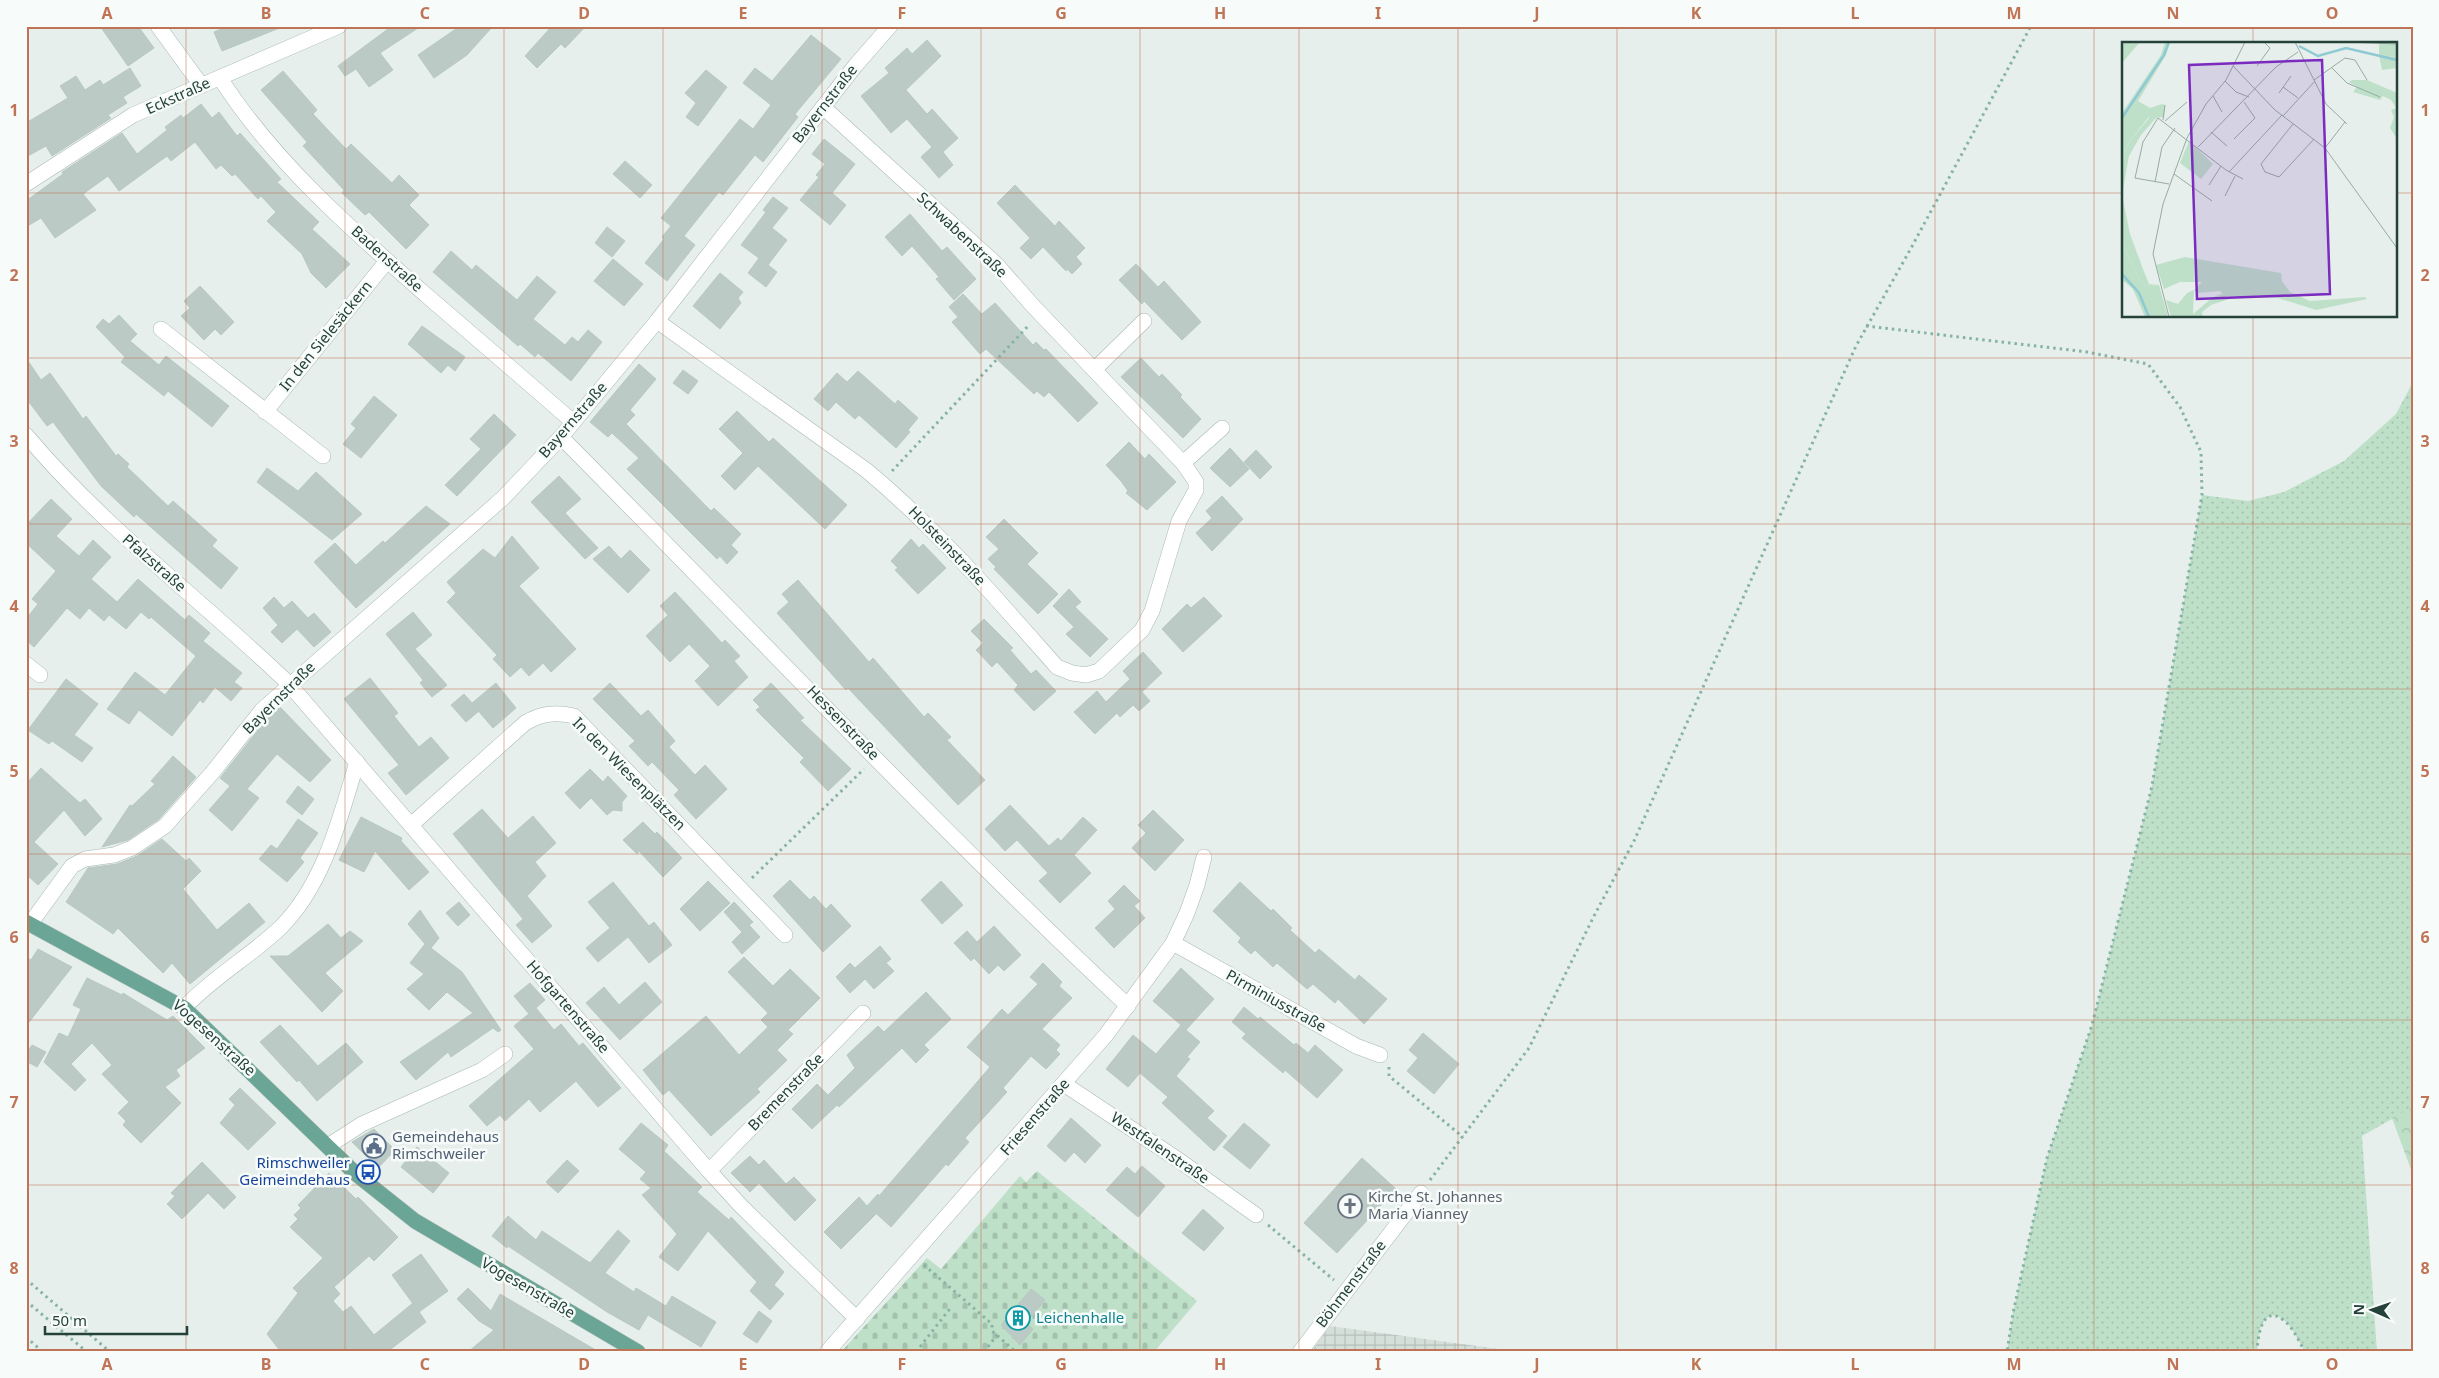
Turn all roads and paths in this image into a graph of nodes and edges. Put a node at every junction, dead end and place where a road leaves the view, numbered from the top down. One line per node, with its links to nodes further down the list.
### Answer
1 (158, 26): 6 (street)
2 (339, 26): 5 (street, Eckstraße)
3 (890, 26): 7 (street, Bayernstraße)
4 (2031, 26): 13 (path)
5 (220, 78): 6 (street, Eckstraße); 9 (street, Badenstraße)
6 (201, 85): 8 (street, Eckstraße)
7 (823, 107): 10 (street, Schwabenstraße); 11 (street, Bayernstraße)
8 (26, 184)
9 (387, 261): 16 (street, In den Sielesäckern); 17 (street, Badenstraße)
10 (1040, 314): 15 (street, Schwabenstraße); 23 (path)
11 (657, 321): 17 (street, Bayernstraße); 23 (street, Holsteinstraße)
12 (1144, 321): 15 (street)
13 (1866, 326): 43 (path); 66 (path)
14 (161, 329): 16 (street)
15 (1094, 370): 22 (street, Schwabenstraße)
16 (265, 412): 21 (street)
17 (573, 422): 20 (street, Bayernstraße)
18 (1222, 428): 22 (street)
19 (26, 435): 27 (street, Pfalzstraße)
20 (561, 437): 27 (street, Bayernstraße); 28 (street, Hessenstraße)
21 (323, 456)
22 (1183, 463): 24 (street, Schwabenstraße)
23 (881, 483): 24 (street, Holsteinstraße)
24 (1174, 535)
25 (26, 664): 26 (street)
26 (40, 675)
27 (289, 684): 29 (street, Hofgartenstraße); 30 (street, Bayernstraße)
28 (876, 757): 33 (path); 37 (street, Hessenstraße)
29 (357, 762): 31 (street, Hofgartenstraße); 38 (street)
30 (212, 773): 34 (street, Vogesenstraße)
31 (412, 825): 33 (street, In den Wiesenplätzen); 45 (street, Hofgartenstraße)
32 (1204, 857): 36 (street, Friesenstraße)
33 (741, 889): 35 (street, In den Wiesenplätzen)
34 (28, 923): 38 (main road, Vogesenstraße)
35 (785, 935)
36 (1173, 943): 37 (street, Friesenstraße); 41 (street, Pirminiusstraße)
37 (1128, 1006): 42 (street, Friesenstraße)
38 (184, 1008): 44 (main road, Vogesenstraße)
39 (863, 1013): 45 (street, Bremenstraße)
40 (505, 1054): 44 (street)
41 (1380, 1055): 43 (path)
42 (1064, 1084): 47 (street, Westfalenstraße); 49 (street, Friesenstraße)
43 (1463, 1137): 46 (path)
44 (328, 1146): 60 (main road, Vogesenstraße)
45 (709, 1171): 54 (street, Hofgartenstraße)
46 (1421, 1193): 51 (street, Böhmenstraße)
47 (1256, 1215)
48 (1275, 1230): 51 (path)
49 (913, 1256): 54 (street, Friesenstraße); 55 (path)
50 (26, 1279): 59 (path)
51 (1346, 1290): 65 (street, Böhmenstraße)
52 (26, 1301): 58 (path)
53 (952, 1306): 62 (path)
54 (857, 1318): 61 (street, Friesenstraße)
55 (997, 1336): 63 (path); 64 (path)
56 (26, 1337): 57 (path)
57 (43, 1352)
58 (87, 1352)
59 (110, 1352)
60 (638, 1352)
61 (827, 1352)
62 (916, 1352)
63 (984, 1352)
64 (1016, 1352)
65 (1300, 1352)
66 (2007, 1352)
67 (2258, 1352): 68 (path)
68 (2305, 1352)

